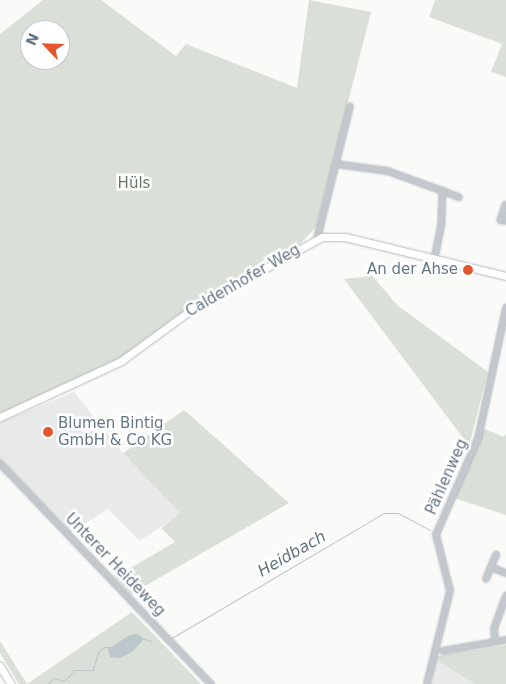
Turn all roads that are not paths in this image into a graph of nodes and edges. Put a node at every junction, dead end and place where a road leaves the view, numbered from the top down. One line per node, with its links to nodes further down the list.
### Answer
1 (350, 107): 2 (street)
2 (336, 164): 3 (street); 7 (street)
3 (442, 191): 4 (street); 8 (street)
4 (459, 197)
5 (506, 205): 6 (street)
6 (506, 222)
7 (317, 239): 8 (main road, Caldenhofer Weg); 11 (main road, Caldenhofer Weg)
8 (435, 259): 9 (main road, Caldenhofer Weg)
9 (506, 276)
10 (506, 308): 24 (street, Pählenweg)
11 (0, 417)
12 (0, 463): 23 (street, Unterer Heideweg)
13 (496, 555): 14 (street)
14 (491, 566): 15 (street); 16 (street)
15 (506, 573)
16 (486, 579)
17 (506, 596): 18 (street)
18 (495, 640): 19 (street); 20 (street)
19 (506, 640)
20 (442, 651)
21 (0, 666): 22 (main road)
22 (11, 684)
23 (211, 684)
24 (427, 684)

